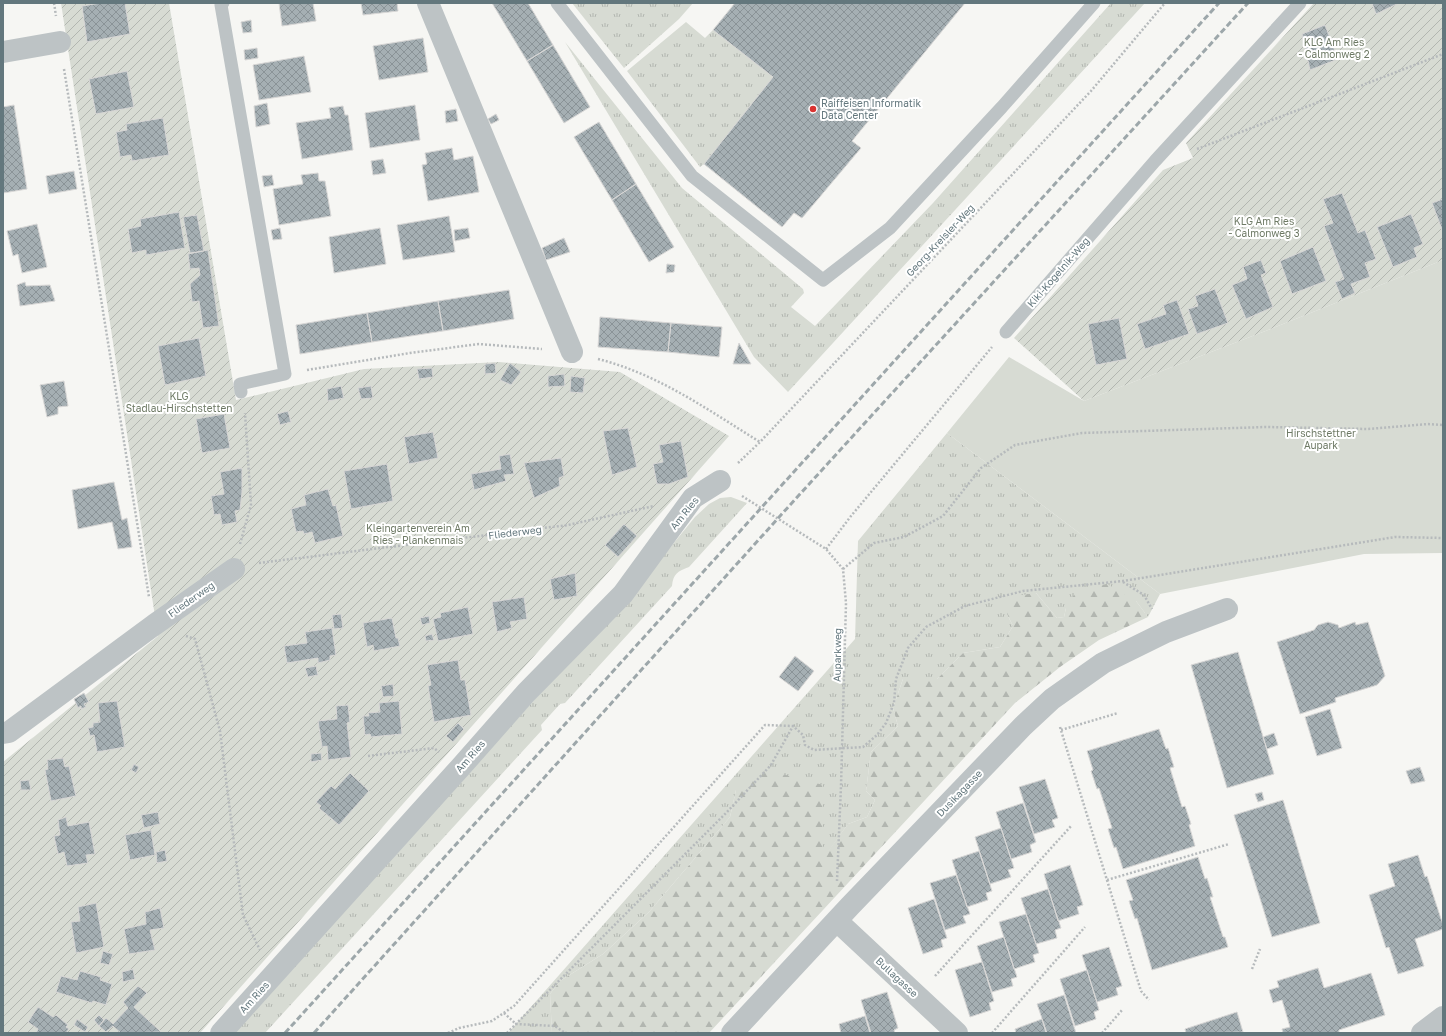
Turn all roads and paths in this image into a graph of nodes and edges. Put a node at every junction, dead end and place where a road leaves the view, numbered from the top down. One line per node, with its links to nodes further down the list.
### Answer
1 (54, 3): 8 (path)
2 (223, 3): 14 (lane)
3 (428, 3): 13 (street)
4 (557, 3): 5 (lane)
5 (1094, 3)
6 (1165, 3): 17 (path, Georg-Kreisler-Weg)
7 (1300, 3): 12 (lane, Kiki-Kogelnik-Weg)
8 (60, 42): 9 (street); 27 (path)
9 (3, 52)
10 (1443, 54): 11 (path)
11 (1190, 152)
12 (1006, 332): 21 (path)
13 (572, 352): 14 (path); 17 (path)
14 (285, 374): 15 (lane)
15 (241, 392): 23 (path)
16 (1443, 425): 24 (path)
17 (760, 442): 18 (path, Georg-Kreisler-Weg)
18 (720, 481): 19 (street, Am Ries); 21 (path)
19 (693, 498): 22 (path, Fliederweg); 36 (street, Am Ries)
20 (1443, 538): 25 (path)
21 (826, 549): 24 (path)
22 (264, 562)
23 (234, 569): 27 (street, Fliederweg)
24 (843, 569): 34 (path, Auparkweg)
25 (1123, 581): 28 (path); 34 (path)
26 (1227, 609): 28 (street, Dusikagasse)
27 (154, 625): 33 (street, Fliederweg); 45 (path)
28 (1166, 632): 41 (street, Dusikagasse)
29 (1118, 713): 32 (path)
30 (1060, 724): 32 (path)
31 (793, 726): 34 (path); 49 (path); 51 (path)
32 (1061, 730): 39 (path)
33 (3, 733)
34 (842, 748): 40 (path, Auparkweg)
35 (368, 756): 36 (path)
36 (459, 769): 45 (street, Am Ries)
37 (1072, 825): 46 (path)
38 (1229, 844): 39 (path)
39 (1107, 880): 47 (path)
40 (836, 886)
41 (837, 921): 56 (street, Dusikagasse); 57 (street, Bullagasse)
42 (1085, 927): 58 (path)
43 (1260, 949): 44 (path)
44 (1252, 969)
45 (273, 975): 52 (street, Am Ries)
46 (932, 980)
47 (1149, 1000)
48 (1123, 1009): 59 (path)
49 (504, 1013): 51 (path); 53 (path)
50 (1443, 1017): 60 (street)
51 (516, 1024): 54 (path); 55 (path)
52 (221, 1033)
53 (448, 1033)
54 (507, 1033)
55 (565, 1033)
56 (732, 1033)
57 (957, 1033)
58 (992, 1033)
59 (1102, 1033)
60 (1422, 1033)

